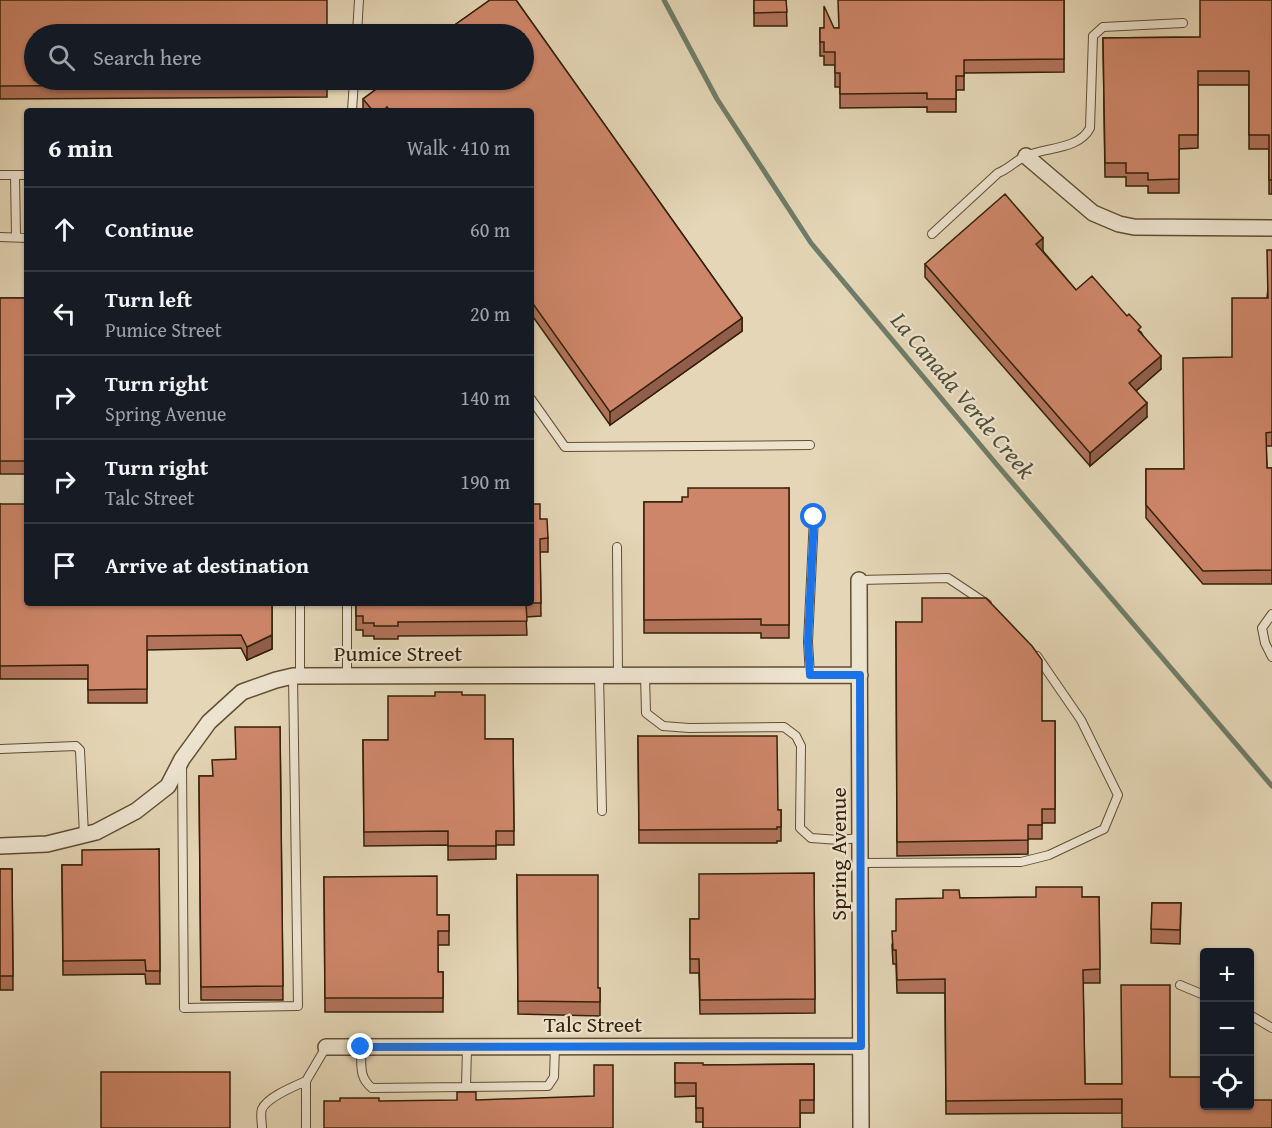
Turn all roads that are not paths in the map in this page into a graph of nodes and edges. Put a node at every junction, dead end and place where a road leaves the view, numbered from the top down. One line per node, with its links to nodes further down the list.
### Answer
1 (359, 0): 3 (lane)
2 (1182, 23): 6 (lane)
3 (358, 24)
4 (353, 90): 5 (lane)
5 (352, 108)
6 (1026, 156): 10 (street); 11 (lane)
7 (0, 175): 8 (lane)
8 (15, 175): 9 (lane); 13 (lane)
9 (24, 175)
10 (1272, 228)
11 (932, 234)
12 (0, 237): 13 (lane)
13 (16, 237): 14 (lane)
14 (24, 238)
15 (534, 403): 16 (lane)
16 (810, 446)
17 (814, 517): 30 (lane)
18 (617, 547): 28 (lane)
19 (860, 580): 22 (lane); 31 (street, Spring Avenue)
20 (300, 606): 32 (lane)
21 (347, 606): 26 (lane)
22 (992, 609)
23 (1272, 614): 25 (lane)
24 (1029, 648): 39 (lane)
25 (1272, 657)
26 (347, 675): 27 (street, Pumice Street); 32 (street, Pumice Street)
27 (599, 675): 28 (street, Pumice Street); 35 (lane)
28 (618, 675): 29 (street, Pumice Street)
29 (645, 675): 30 (street, Pumice Street); 37 (lane)
30 (810, 675): 31 (street, Pumice Street)
31 (860, 675): 37 (street, Spring Avenue)
32 (297, 676): 34 (street, Pumice Street); 34 (lane)
33 (0, 748): 36 (lane)
34 (182, 759): 36 (street, Pumice Street)
35 (602, 811)
36 (84, 835): 38 (street, Pumice Street)
37 (860, 838): 39 (street, Spring Avenue)
38 (0, 846)
39 (860, 863): 44 (street, Spring Avenue)
40 (1180, 985): 41 (lane)
41 (1200, 993)
42 (1254, 1017): 43 (lane)
43 (1272, 1028)
44 (861, 1046): 48 (street, Talc Street); 53 (street, Spring Avenue)
45 (326, 1047): 46 (street, Talc Street); 49 (lane)
46 (361, 1047): 47 (street, Talc Street); 50 (lane)
47 (466, 1047): 48 (street, Talc Street); 50 (lane)
48 (555, 1047): 50 (lane)
49 (306, 1081): 51 (lane); 52 (lane)
50 (466, 1087)
51 (262, 1128)
52 (306, 1128)
53 (861, 1128)

